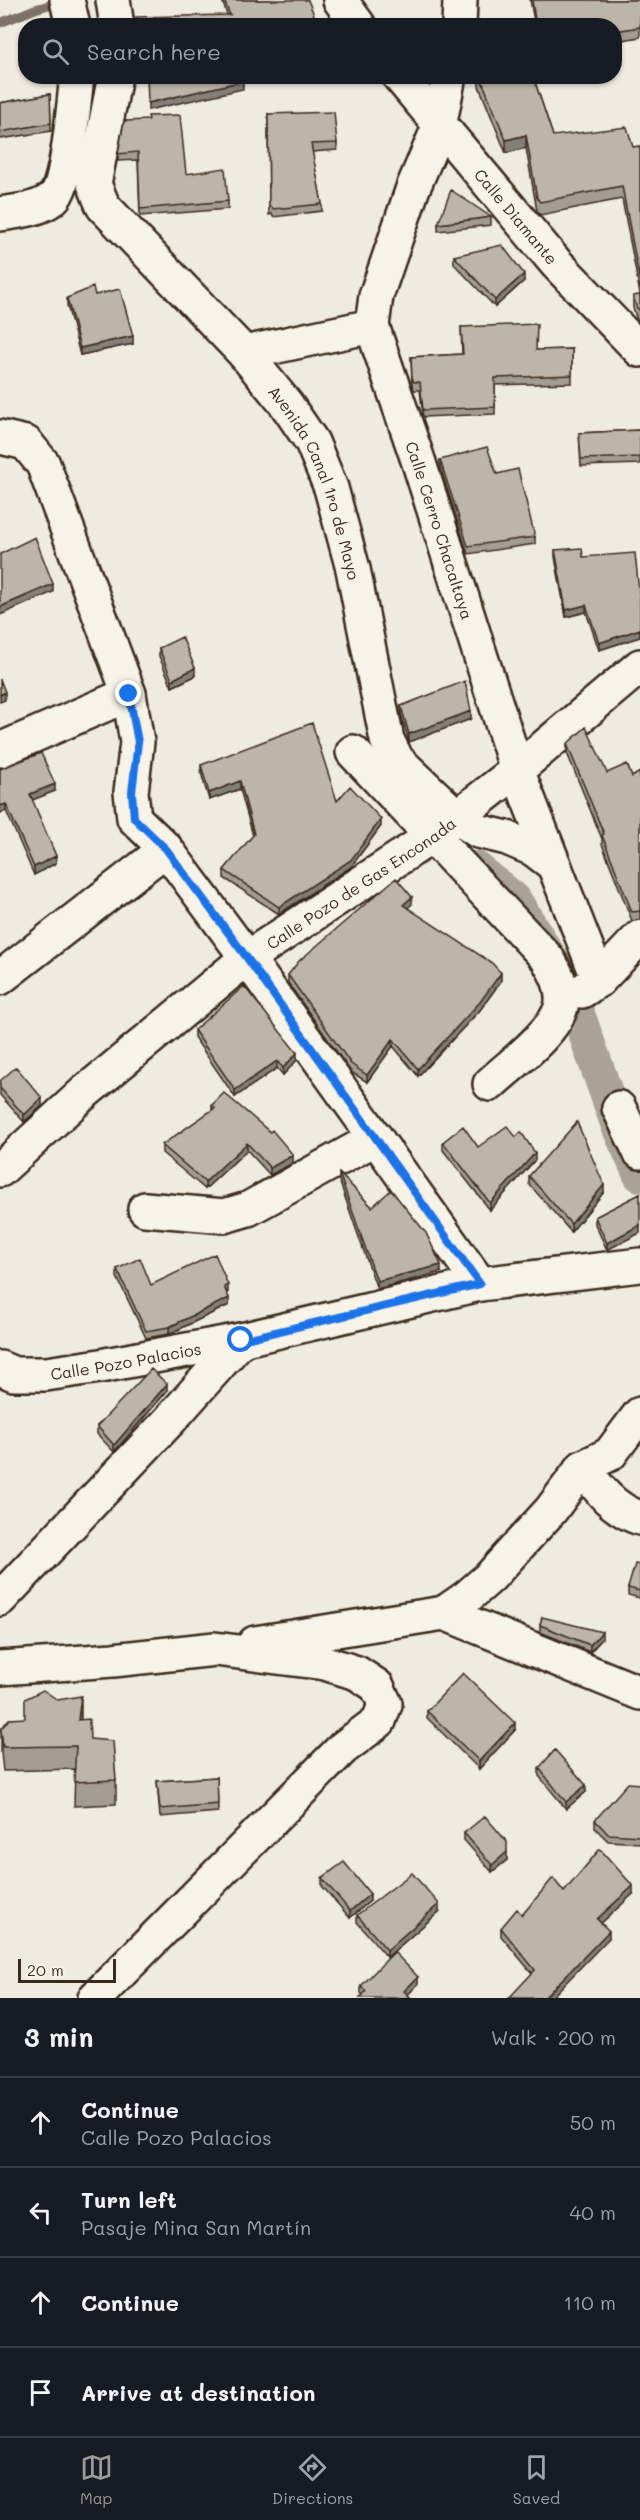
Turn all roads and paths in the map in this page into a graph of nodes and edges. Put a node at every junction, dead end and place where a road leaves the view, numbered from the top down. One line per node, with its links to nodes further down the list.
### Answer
1 (67, 0): 5 (street)
2 (113, 0): 6 (street)
3 (340, 0): 7 (street)
4 (460, 0): 8 (street)
5 (71, 18)
6 (116, 18)
7 (353, 18)
8 (459, 18)
9 (76, 84): 14 (street)
10 (113, 84): 17 (street, Avenida Canal 1ro de Mayo)
11 (405, 84): 13 (street, Calle Diamante)
12 (447, 84): 13 (street, Calle Cerro Chacaltaya)
13 (439, 127): 15 (street, Calle Cerro Chacaltaya); 16 (street, Calle Diamante)
14 (0, 214)
15 (372, 326): 17 (street); 23 (street, Calle Cerro Chacaltaya)
16 (640, 350)
17 (244, 353): 24 (street, Avenida Canal 1ro de Mayo)
18 (0, 437): 20 (street)
19 (640, 666): 23 (street, Calle Pozo de Gas Enconada)
20 (129, 694): 21 (street); 25 (street)
21 (0, 750)
22 (353, 752): 24 (street)
23 (517, 770): 24 (street, Calle Pozo de Gas Enconada); 26 (street, Calle Cerro Chacaltaya)
24 (445, 826): 26 (street, Avenida Canal 1ro de Mayo); 28 (street, Calle Pozo de Gas Enconada); 31 (street)
25 (166, 849): 28 (street); 29 (street)
26 (554, 866): 30 (street, Calle Cerro Chacaltaya)
27 (640, 937): 30 (street)
28 (247, 958): 34 (street); 36 (street, Calle Pozo de Gas Enconada)
29 (0, 978)
30 (599, 980): 31 (street)
31 (562, 1002): 32 (street)
32 (490, 1084)
33 (619, 1108): 35 (street)
34 (376, 1138): 37 (street); 39 (street)
35 (640, 1152)
36 (0, 1170)
37 (145, 1209)
38 (640, 1265): 39 (street, Calle Pozo Palacios)
39 (480, 1284): 40 (street, Calle Pozo Palacios)
40 (241, 1340): 41 (street, Calle Pozo Palacios); 45 (street)
41 (0, 1368)
42 (640, 1414): 43 (street)
43 (583, 1467): 44 (street); 46 (street)
44 (640, 1518)
45 (0, 1599)
46 (444, 1613): 47 (street); 49 (street)
47 (215, 1649): 48 (street); 50 (street)
48 (0, 1668)
49 (640, 1693)
50 (96, 1998)

